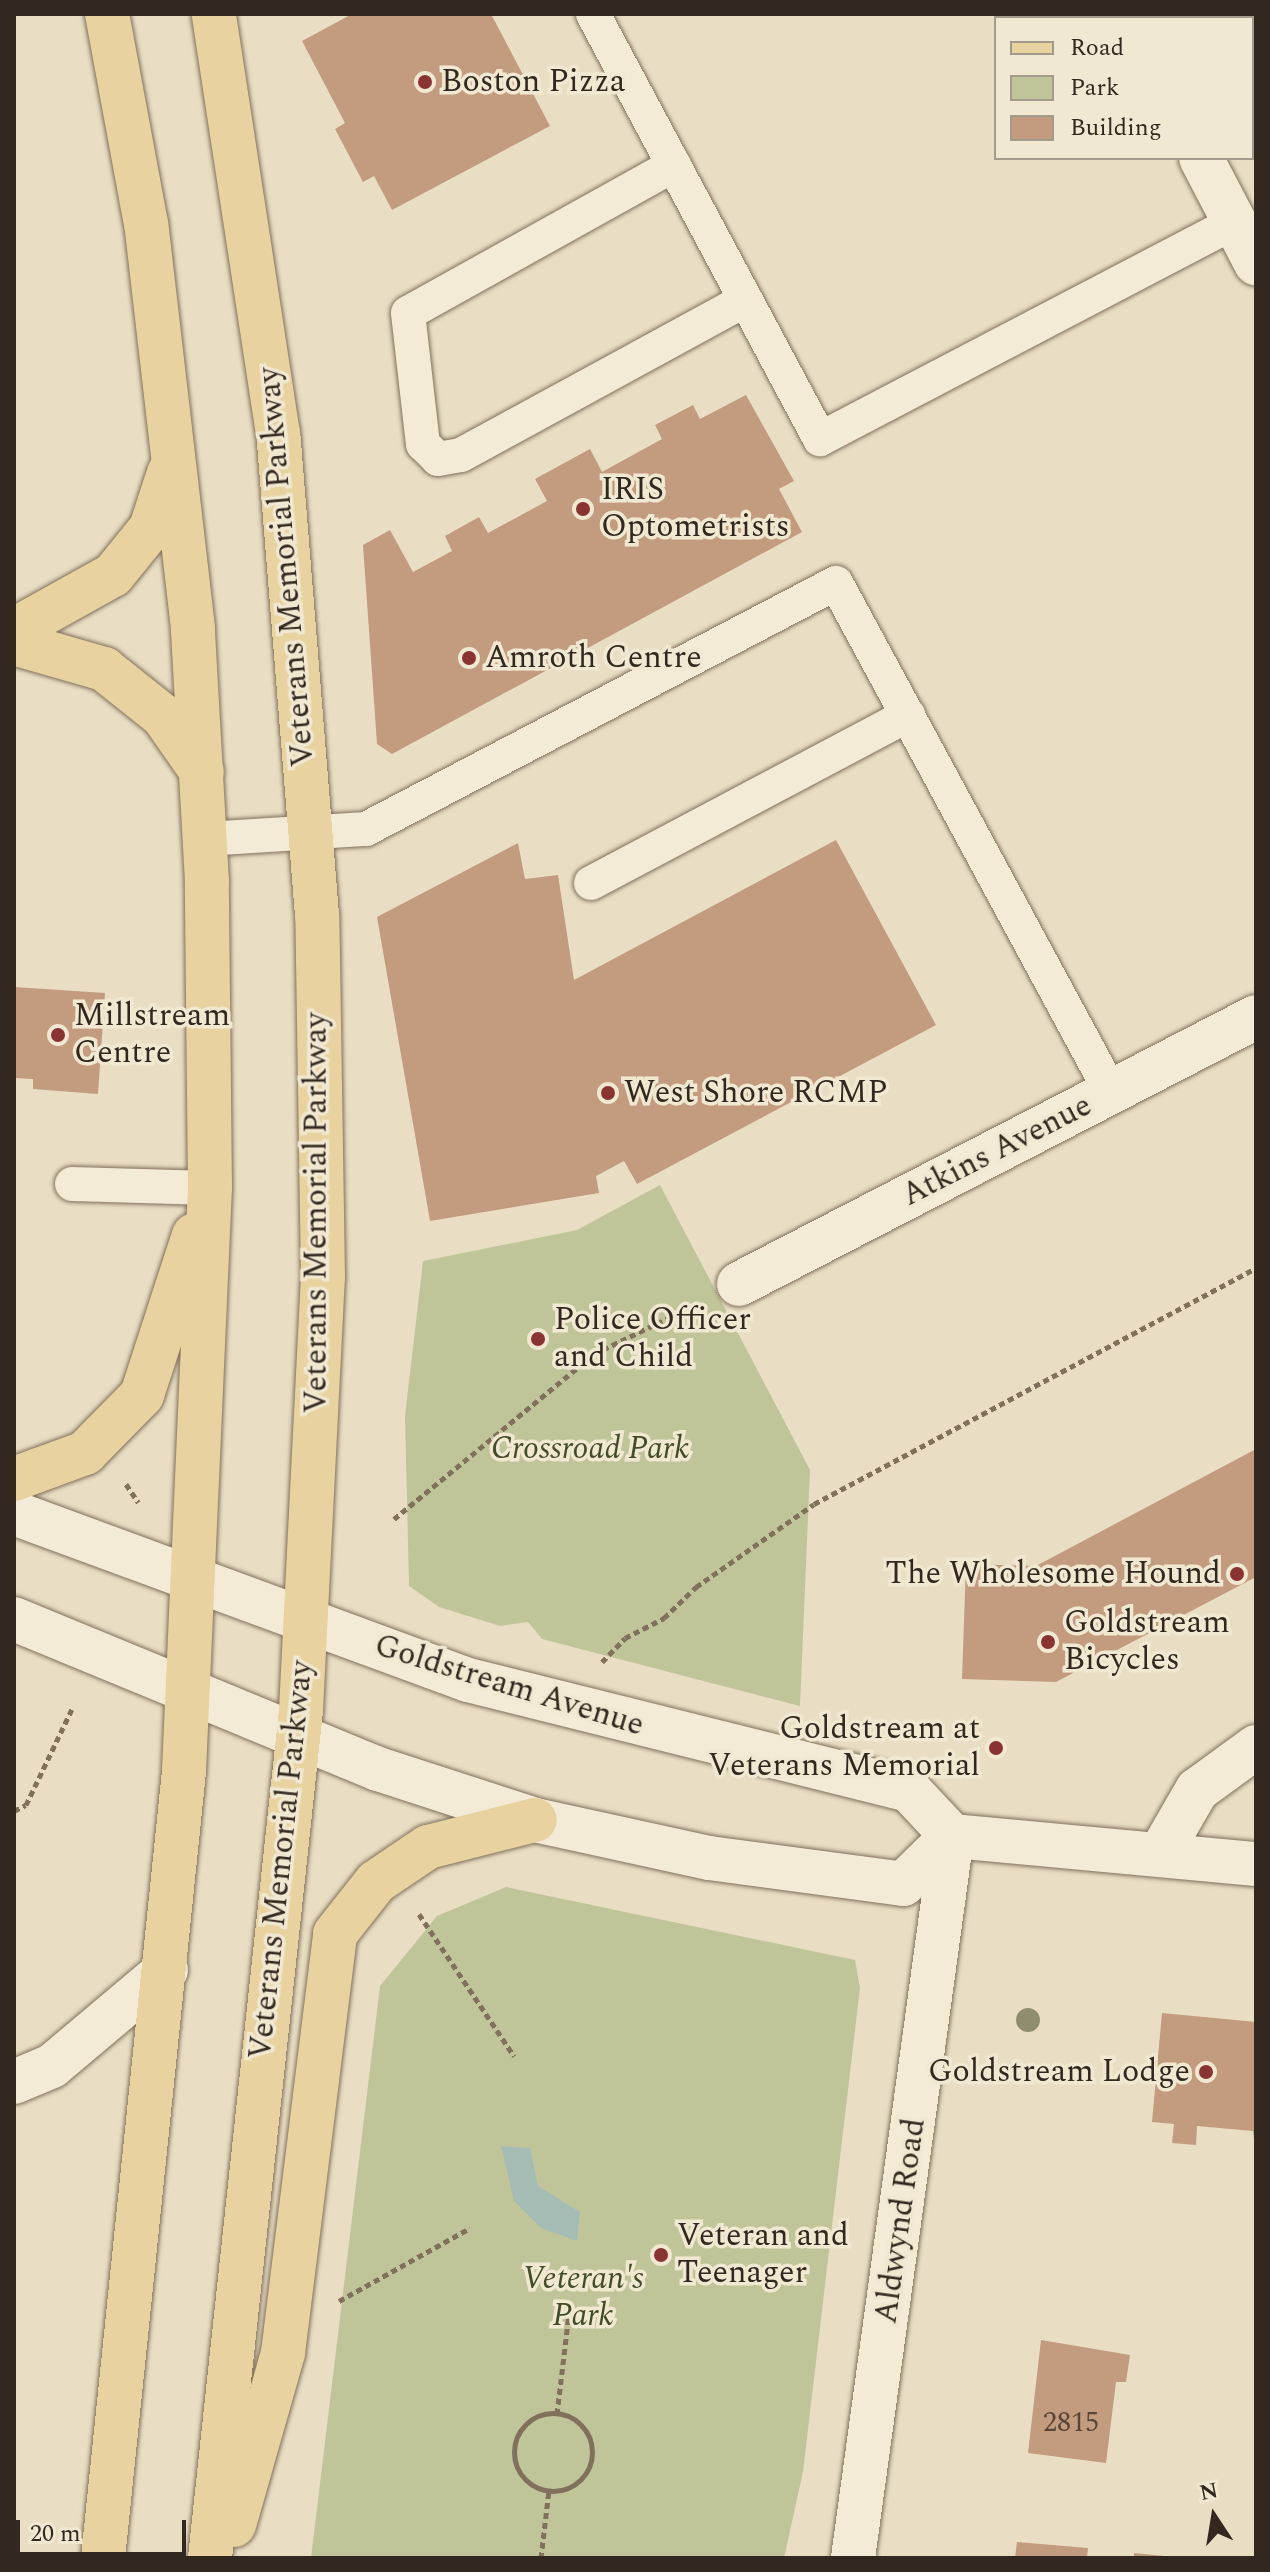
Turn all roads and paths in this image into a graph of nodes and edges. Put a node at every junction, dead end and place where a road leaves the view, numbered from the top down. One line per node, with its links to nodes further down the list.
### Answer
1 (107, 14): 9 (main road)
2 (214, 14): 14 (main road, Veterans Memorial Parkway)
3 (593, 14): 5 (lane)
4 (1202, 160): 6 (main road)
5 (674, 165): 8 (lane); 8 (lane)
6 (1235, 222): 7 (main road); 8 (lane)
7 (1256, 263)
8 (745, 300)
9 (174, 459): 10 (main road); 13 (main road)
10 (14, 630)
11 (14, 643): 13 (main road)
12 (908, 715): 14 (lane); 16 (lane); 18 (lane)
13 (202, 772): 15 (main road)
14 (310, 835): 15 (lane); 28 (main road, Veterans Memorial Parkway)
15 (206, 839): 20 (main road)
16 (591, 883)
17 (1256, 1017): 18 (main road, Atkins Avenue)
18 (1111, 1092): 22 (main road, Atkins Avenue)
19 (72, 1184): 20 (lane)
20 (210, 1188): 23 (main road); 26 (main road)
21 (1256, 1268): 29 (path)
22 (739, 1284): 25 (path)
23 (14, 1479)
24 (14, 1513): 26 (main road, Goldstream Avenue)
25 (394, 1519)
26 (195, 1579): 28 (main road, Goldstream Avenue); 30 (main road)
27 (14, 1619): 30 (main road)
28 (304, 1620): 32 (main road, Veterans Memorial Parkway); 36 (main road, Goldstream Avenue)
29 (601, 1663)
30 (190, 1687): 32 (main road); 40 (main road)
31 (73, 1707): 34 (path)
32 (298, 1735): 35 (main road); 49 (main road, Veterans Memorial Parkway)
33 (1256, 1747): 37 (main road)
34 (14, 1811)
35 (535, 1820): 36 (main road); 50 (main road)
36 (952, 1836): 37 (main road); 52 (main road, Aldwynd Road)
37 (1160, 1854): 38 (main road)
38 (1256, 1864)
39 (409, 1901): 41 (path)
40 (166, 1970): 42 (main road); 48 (main road)
41 (514, 2056)
42 (14, 2082)
43 (470, 2228): 44 (path)
44 (330, 2300)
45 (569, 2314): 46 (path)
46 (557, 2414): 47 (path); 47 (path)
47 (549, 2490): 51 (path)
48 (103, 2558)
49 (210, 2558)
50 (225, 2558)
51 (541, 2558)
52 (853, 2558)

